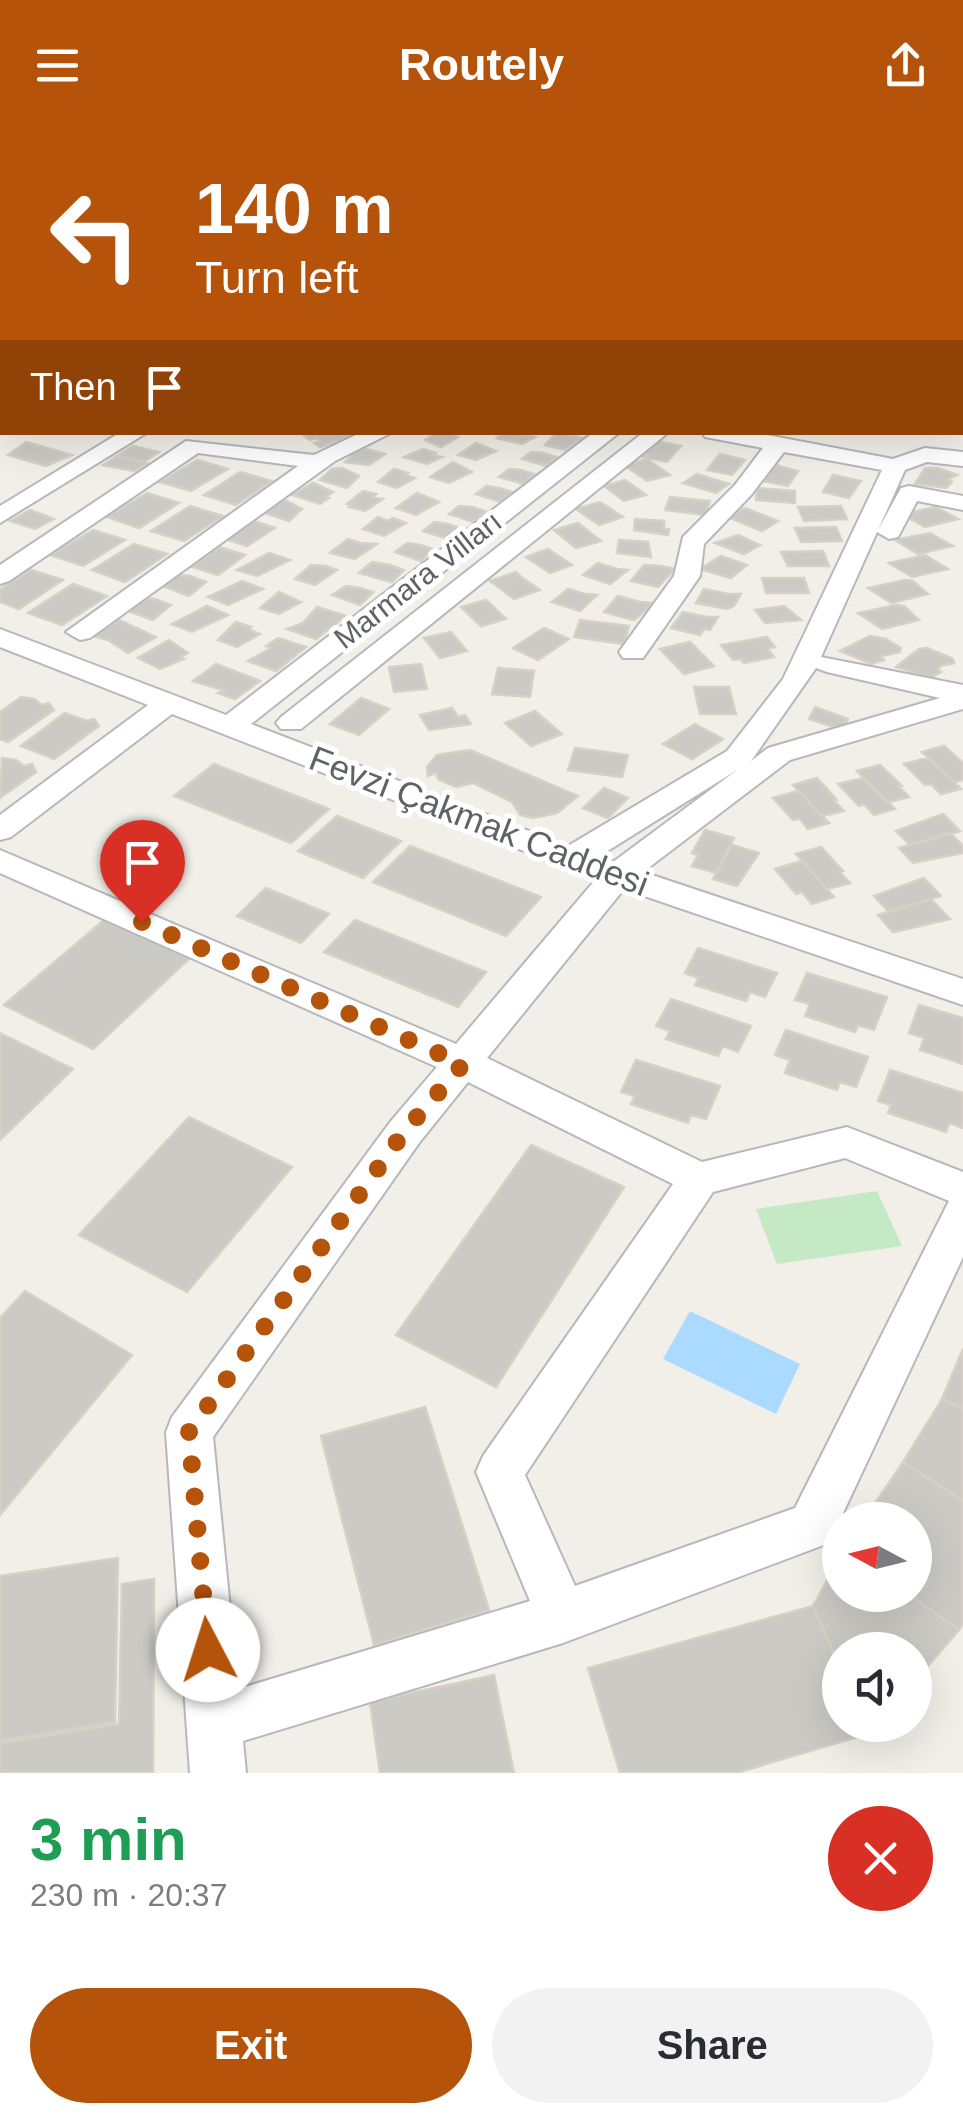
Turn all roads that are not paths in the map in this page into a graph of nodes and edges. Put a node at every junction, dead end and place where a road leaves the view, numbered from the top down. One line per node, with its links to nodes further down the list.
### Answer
1 (132, 435): 11 (street)
2 (375, 435): 13 (street)
3 (605, 435): 20 (street, Marmara Vilları)
4 (654, 435): 19 (street)
5 (729, 435): 6 (street)
6 (778, 444): 9 (street); 15 (street)
7 (306, 460): 12 (street)
8 (963, 460): 9 (street)
9 (895, 466): 23 (street)
10 (963, 504): 16 (street)
11 (0, 516)
12 (0, 576)
13 (80, 632)
14 (0, 637): 18 (street, Fevzi Çakmak Caddesi)
15 (633, 652)
16 (827, 664): 17 (street); 21 (street)
17 (963, 697): 21 (street)
18 (168, 703): 20 (street, Fevzi Çakmak Caddesi); 22 (street)
19 (291, 723)
20 (227, 728): 23 (street, Fevzi Çakmak Caddesi)
21 (779, 754): 25 (street)
22 (0, 830)
23 (571, 859): 25 (street, Fevzi Çakmak Caddesi)
24 (0, 860): 27 (street)
25 (617, 875): 26 (street, Fevzi Çakmak Caddesi); 27 (street)
26 (963, 992)
27 (463, 1064): 28 (street); 32 (street)
28 (699, 1180): 29 (street); 31 (street)
29 (963, 1190)
30 (963, 1212): 31 (street)
31 (563, 1617): 32 (street)
32 (216, 1748)

